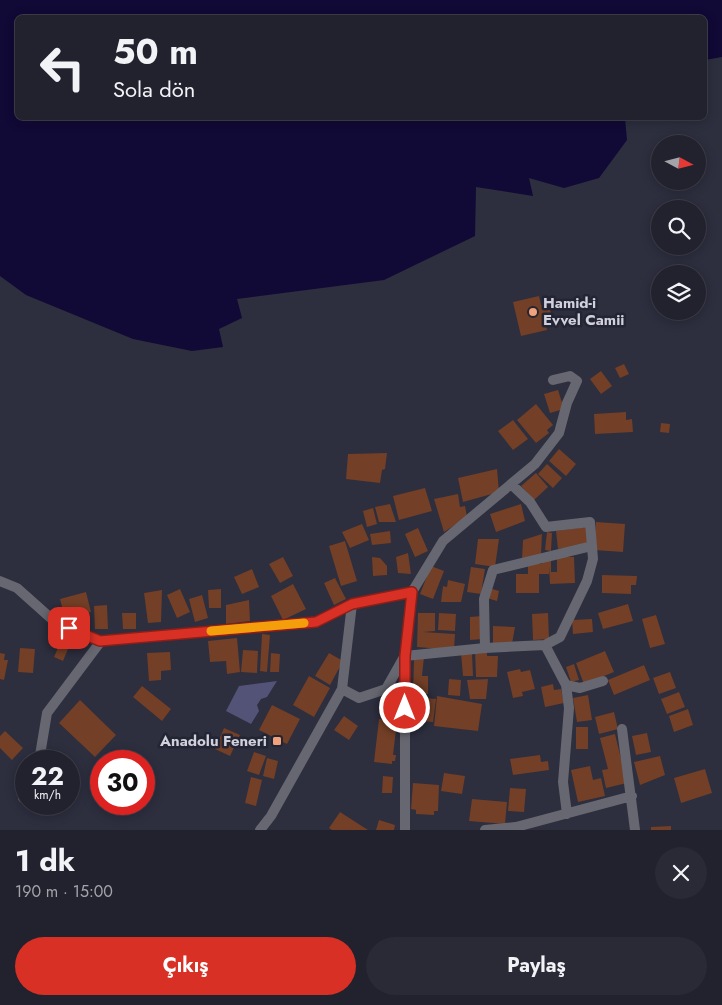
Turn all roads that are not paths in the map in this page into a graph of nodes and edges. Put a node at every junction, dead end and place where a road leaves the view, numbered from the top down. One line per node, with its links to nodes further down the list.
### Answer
1 (553, 380): 2 (street)
2 (511, 484): 3 (street); 5 (street)
3 (592, 546): 8 (street); 9 (street)
4 (0, 581): 7 (street)
5 (412, 592): 6 (street); 10 (street)
6 (352, 604): 7 (street); 13 (street)
7 (100, 641): 15 (street)
8 (545, 645): 9 (street); 12 (street)
9 (485, 648): 10 (street)
10 (405, 656): 13 (street); 19 (street)
11 (603, 681): 12 (street)
12 (566, 684): 17 (street)
13 (342, 689): 18 (street)
14 (622, 730): 16 (street)
15 (41, 750)
16 (632, 796): 17 (street); 21 (street)
17 (567, 814): 20 (street)
18 (260, 830)
19 (405, 830)
20 (485, 830)
21 (636, 830)

